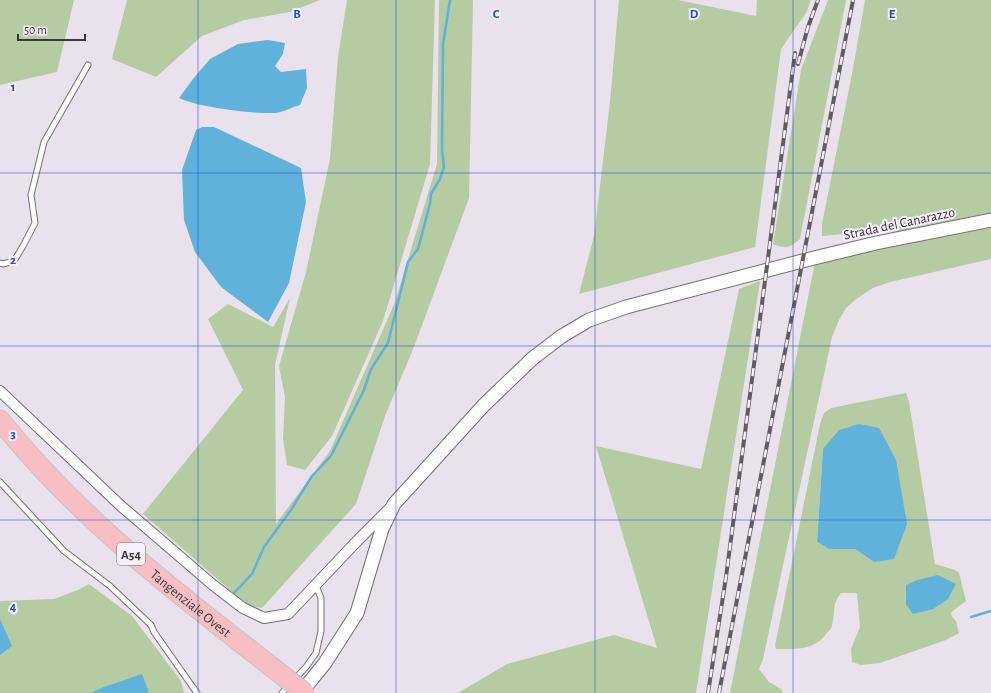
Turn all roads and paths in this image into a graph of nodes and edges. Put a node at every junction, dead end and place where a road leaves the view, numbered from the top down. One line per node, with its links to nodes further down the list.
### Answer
1 (88, 65): 3 (lane)
2 (991, 220): 8 (street, Strada del Canarazzo)
3 (0, 263)
4 (0, 391): 11 (street)
5 (0, 420): 12 (highway, Tangenziale Ovest / A54)
6 (0, 438): 12 (highway, Tangenziale Ovest / A54)
7 (0, 482): 14 (lane)
8 (394, 504): 9 (street); 10 (street, Strada del Canarazzo)
9 (358, 540): 10 (street); 11 (street)
10 (378, 544): 13 (street, Strada del Canarazzo)
11 (316, 586): 13 (lane)
12 (273, 675): 13 (highway, Tangenziale Ovest / A54, bridge); 16 (highway, Tangenziale Ovest / A54)
13 (306, 679): 15 (lane); 17 (street, Strada del Canarazzo)
14 (196, 693)
15 (282, 693)
16 (286, 693)
17 (298, 693)

